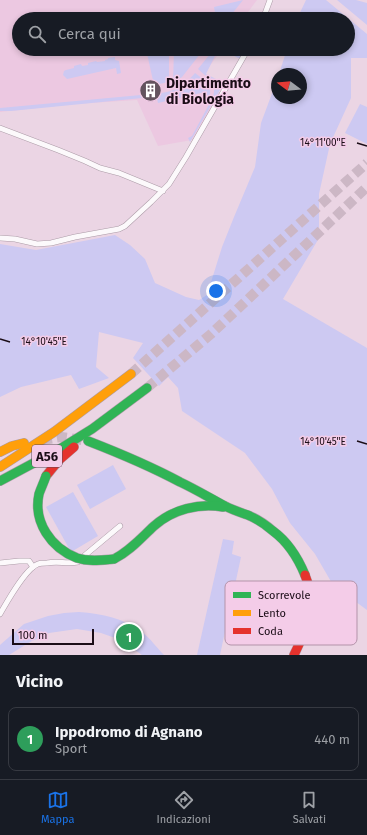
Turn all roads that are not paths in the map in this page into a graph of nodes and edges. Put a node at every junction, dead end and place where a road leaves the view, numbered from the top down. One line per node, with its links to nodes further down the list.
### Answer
1 (270, 0): 2 (street)
2 (266, 12)
3 (244, 56): 5 (street)
4 (0, 128): 5 (street)
5 (163, 191): 6 (street)
6 (0, 238)
7 (131, 374): 13 (highway, A56)
8 (147, 388): 9 (highway, A56)
9 (92, 429): 14 (highway, A56); 15 (highway, bridge)
10 (88, 441): 15 (highway)
11 (24, 443): 12 (highway)
12 (0, 452)
13 (0, 467)
14 (0, 481)
15 (227, 507): 21 (highway)
16 (120, 526): 17 (street)
17 (84, 556)
18 (78, 562): 20 (street)
19 (0, 563): 20 (street)
20 (33, 567): 22 (street)
21 (307, 581)
22 (0, 614)
23 (299, 645): 24 (highway)
24 (294, 655)

